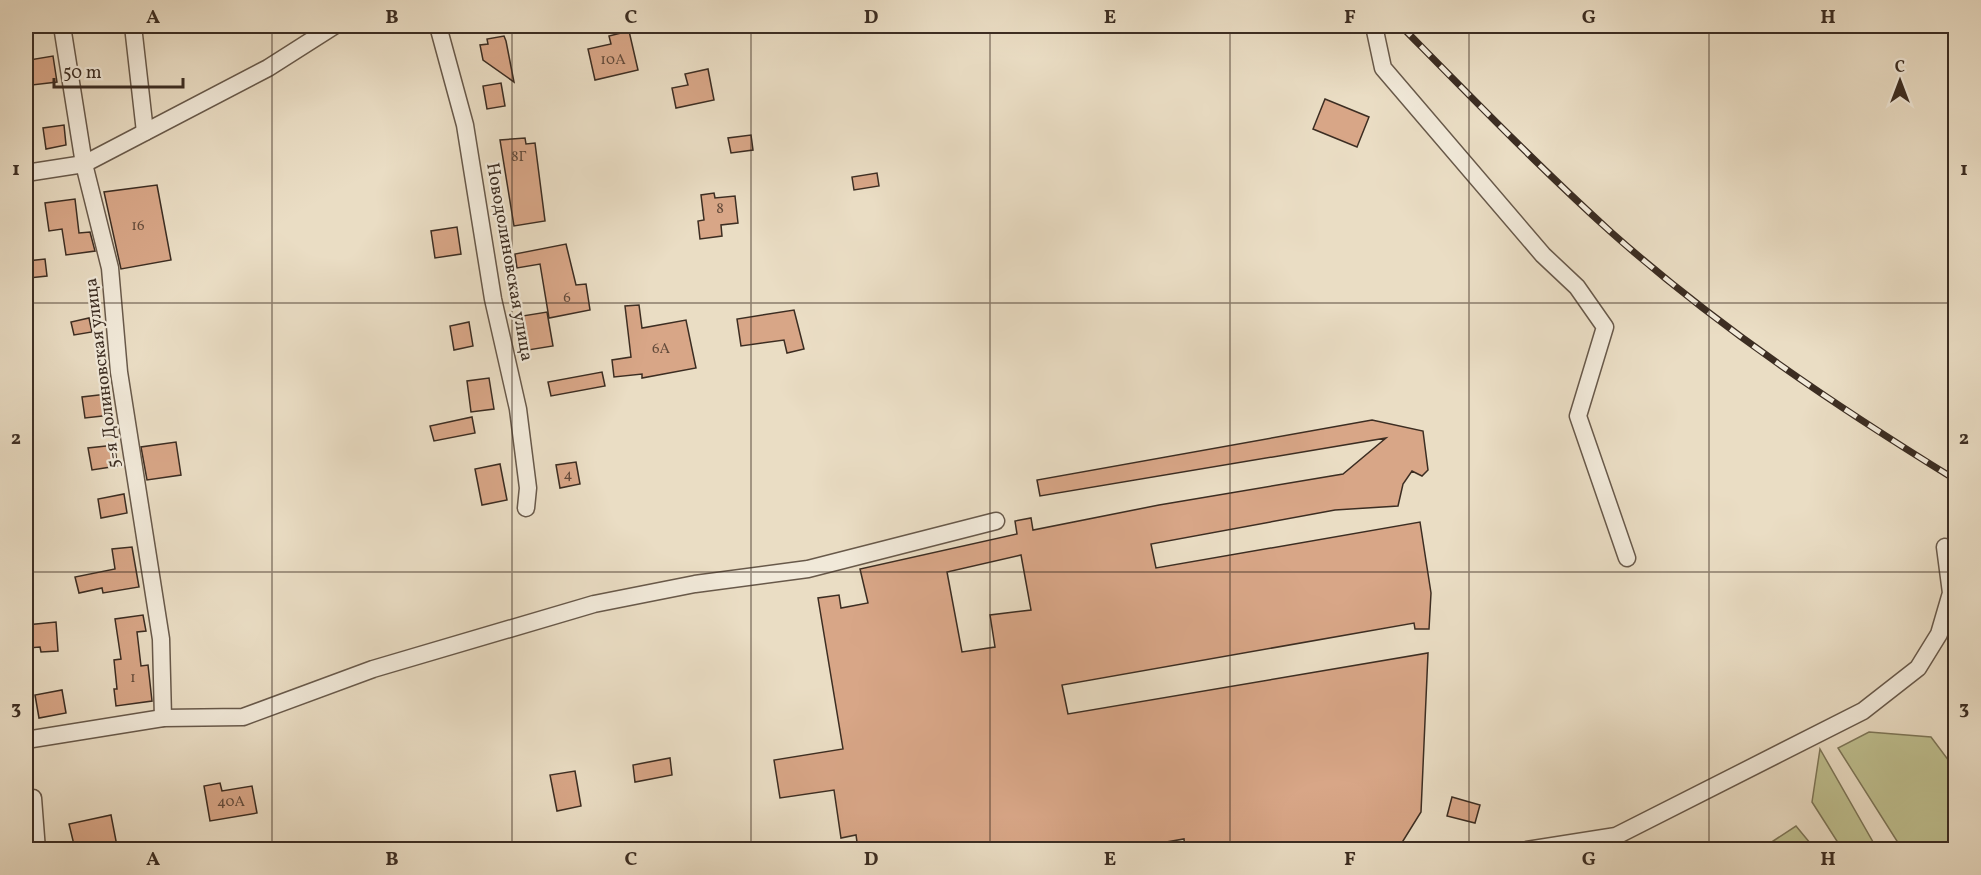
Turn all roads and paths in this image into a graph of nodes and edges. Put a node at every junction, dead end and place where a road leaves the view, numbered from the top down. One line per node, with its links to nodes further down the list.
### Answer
1 (62, 26): 7 (street, 5-я Долиновская улица)
2 (133, 26): 6 (street)
3 (334, 26): 6 (street)
4 (438, 26): 9 (street, Новодолиновская улица)
5 (1374, 26): 12 (street)
6 (145, 132): 7 (street)
7 (84, 164): 8 (street); 13 (street, 5-я Долиновская улица)
8 (26, 173)
9 (526, 508)
10 (996, 521): 13 (street)
11 (1945, 547): 17 (street)
12 (1627, 558)
13 (163, 718): 14 (street)
14 (26, 740)
15 (33, 798): 16 (street)
16 (37, 849)
17 (1527, 849)

